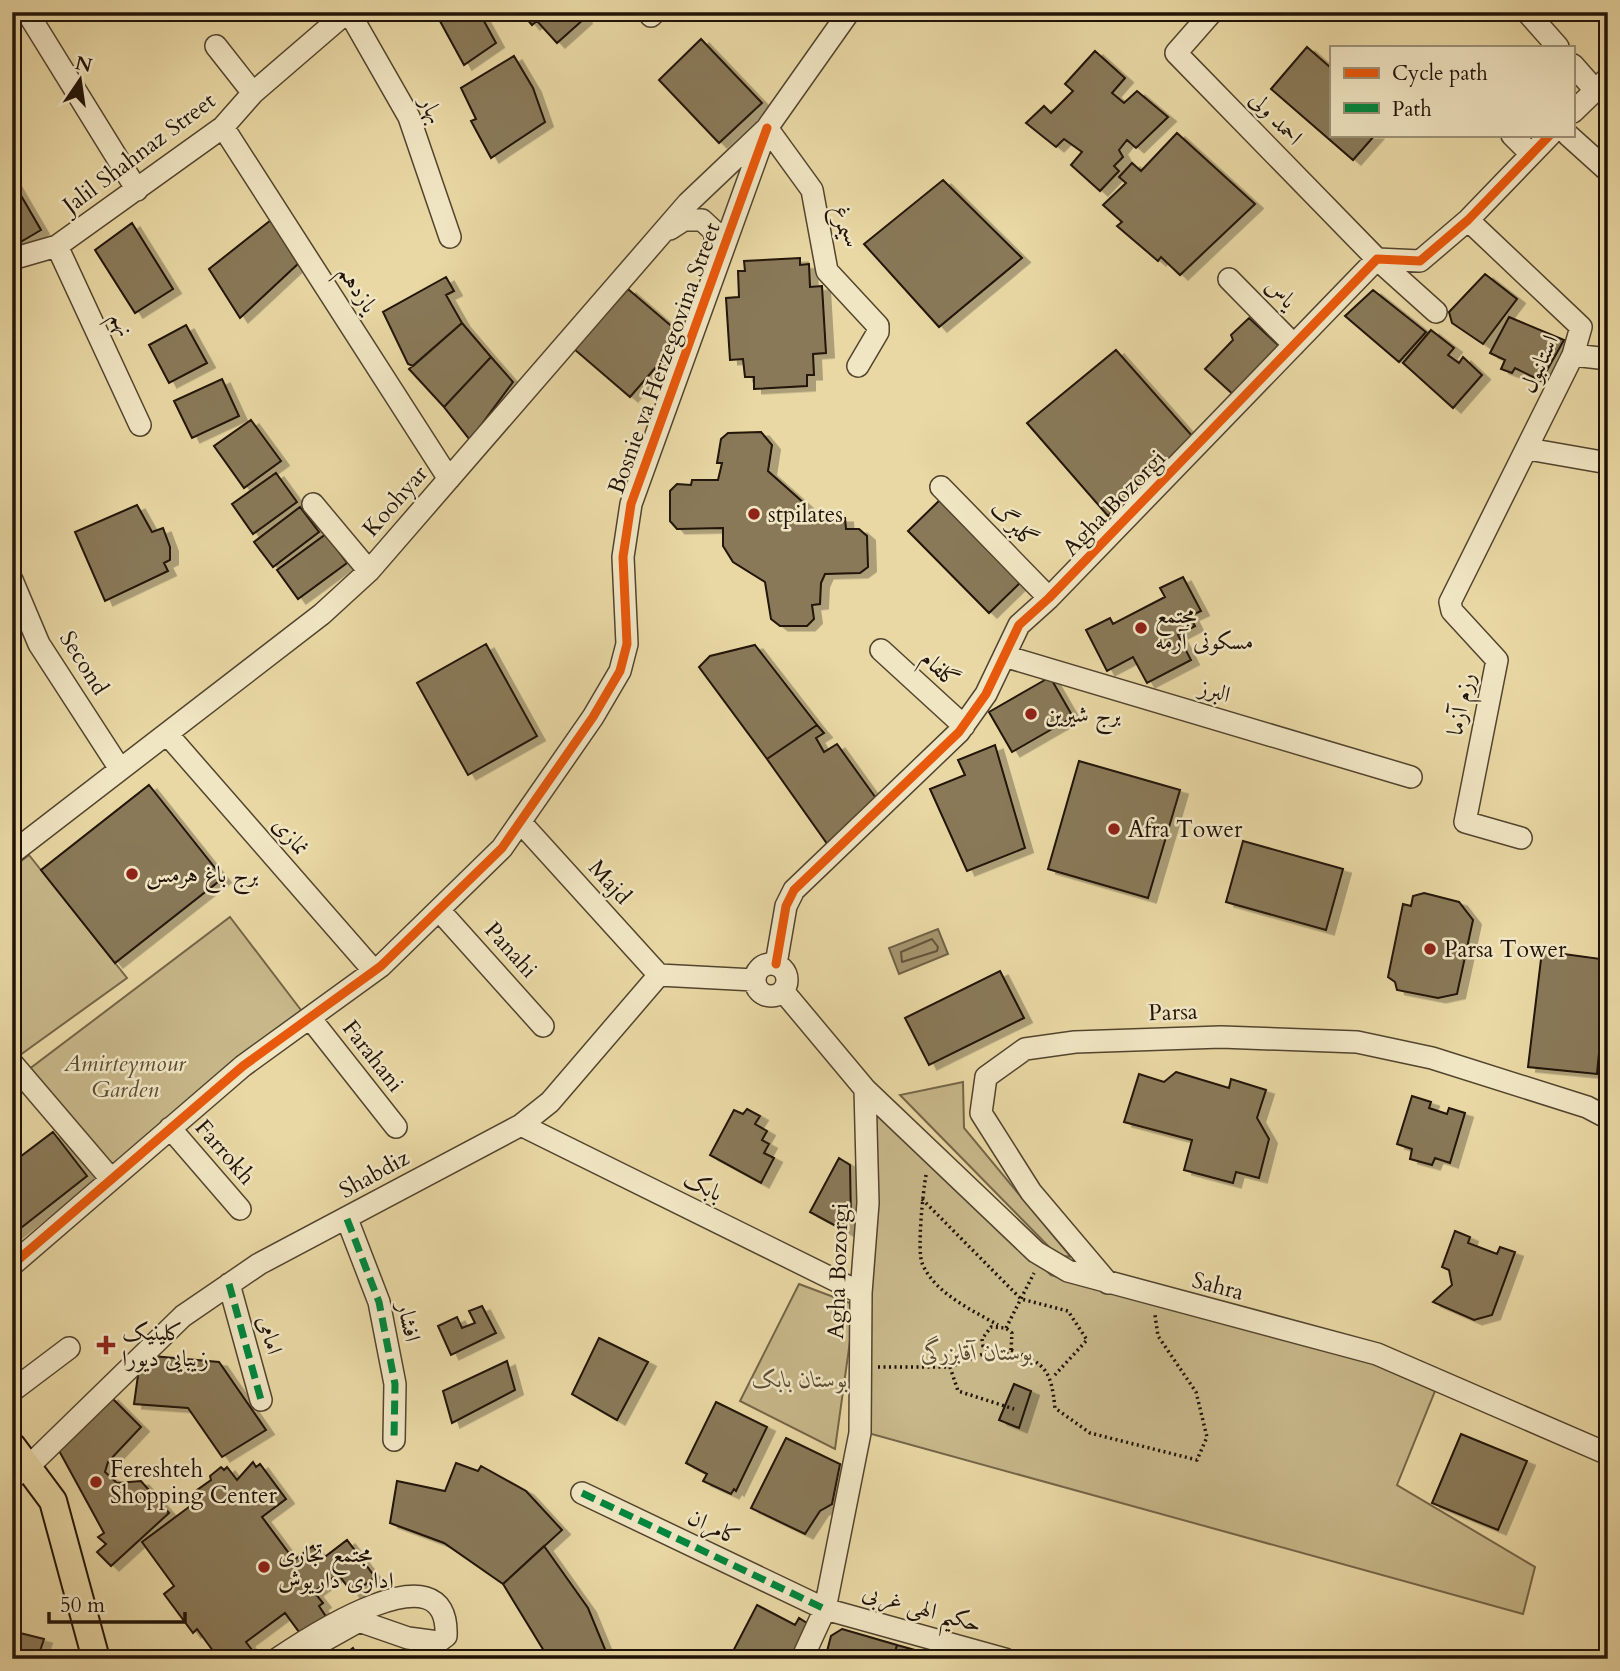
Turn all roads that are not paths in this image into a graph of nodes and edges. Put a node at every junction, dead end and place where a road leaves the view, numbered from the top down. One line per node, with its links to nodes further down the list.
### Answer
1 (27, 12): 21 (street)
2 (348, 12): 12 (street, Jalil Shahnaz Street); 23 (street, بهار)
3 (849, 12): 15 (street)
4 (1212, 12): 27 (street, احمد ولی)
5 (1223, 12): 6 (street)
6 (1229, 12)
7 (1527, 12): 9 (street)
8 (216, 46): 12 (street)
9 (1557, 46)
10 (1574, 66): 11 (street)
11 (1601, 84): 13 (street)
12 (253, 93): 14 (street, Jalil Shahnaz Street)
13 (1574, 111)
14 (223, 127): 21 (street, Jalil Shahnaz Street); 38 (street, یازدهم)
15 (766, 128): 24 (street, Koohyar); 28 (street, Bosnie va Herzegovina Street); 34 (street, سیمرغ)
16 (1513, 136): 19 (street)
17 (1549, 136): 19 (street)
18 (1569, 136): 20 (street)
19 (1531, 154): 22 (street)
20 (1608, 171)
21 (137, 190): 25 (street, Jalil Shahnaz Street)
22 (1468, 220): 27 (street); 32 (street, استانبول)
23 (450, 237)
24 (659, 237): 28 (street); 38 (street, Koohyar)
25 (57, 246): 26 (street, Jalil Shahnaz Street); 35 (street, نهم)
26 (12, 259)
27 (1377, 259): 30 (street); 31 (street, Agha Bozorgi)
28 (715, 271): 50 (street, Bosnie va Herzegovina Street)
29 (1229, 278): 31 (street, یاس)
30 (1436, 312)
31 (1294, 345): 43 (street, Agha Bozorgi)
32 (1573, 355): 33 (street); 36 (street, استانبول)
33 (1608, 359)
34 (858, 366)
35 (140, 425)
36 (1528, 449): 37 (street); 51 (street, رزم آزما)
37 (1608, 463)
38 (449, 479): 41 (street, Koohyar)
39 (941, 487): 43 (street, گلبرگ)
40 (313, 505): 41 (street)
41 (369, 571): 47 (street, Koohyar)
42 (12, 580): 48 (street, Second)
43 (1049, 598): 45 (street, Agha Bozorgi)
44 (881, 650): 46 (street, گلفام)
45 (1004, 656): 46 (street, Agha Bozorgi); 49 (street, البرز)
46 (964, 726): 54 (street, Agha Bozorgi)
47 (168, 735): 48 (street, Koohyar); 55 (street, نمازی)
48 (120, 769): 52 (street, Koohyar)
49 (1411, 777)
50 (522, 824): 53 (street, Bosnie va Herzegovina Street); 56 (street, Majd)
51 (1521, 838)
52 (12, 853)
53 (439, 910): 55 (street, Bosnie va Herzegovina Street); 60 (street, Panahi)
54 (776, 964): 57 (street); 58 (street)
55 (374, 971): 59 (street, Bosnie va Herzegovina Street)
56 (659, 975): 57 (street); 64 (street, Shabdiz)
57 (754, 980): 58 (street)
58 (783, 991): 62 (street)
59 (310, 1017): 65 (street, Farahani); 66 (street, Bosnie va Herzegovina Street)
60 (543, 1026)
61 (12, 1063): 67 (street)
62 (865, 1089): 71 (street, Sahra); 73 (street, Agha Bozorgi)
63 (1608, 1118): 71 (street, Parsa)
64 (521, 1125): 69 (street, Shabdiz); 73 (street, بابک)
65 (396, 1127)
66 (170, 1128): 67 (street, Bosnie va Herzegovina Street); 68 (street, Farrokh)
67 (111, 1179): 70 (street, Bosnie va Herzegovina Street)
68 (240, 1209)
69 (347, 1219): 72 (street, Shabdiz); 77 (street, افشار)
70 (12, 1265)
71 (1108, 1283): 79 (street, Sahra)
72 (229, 1284): 76 (street, امامی); 80 (street, Shabdiz)
73 (861, 1293): 82 (street, Agha Bozorgi)
74 (69, 1348): 75 (street)
75 (12, 1391)
76 (261, 1400)
77 (394, 1440)
78 (12, 1446): 80 (main road)
79 (1608, 1454)
80 (20, 1472): 83 (main road)
81 (582, 1493): 82 (street, کامران)
82 (824, 1609): 86 (street, Agha Bozorgi); 87 (street, حکیم الهی غربی)
83 (96, 1659)
84 (277, 1659): 85 (street)
85 (291, 1659)
86 (802, 1659)
87 (1005, 1659)

